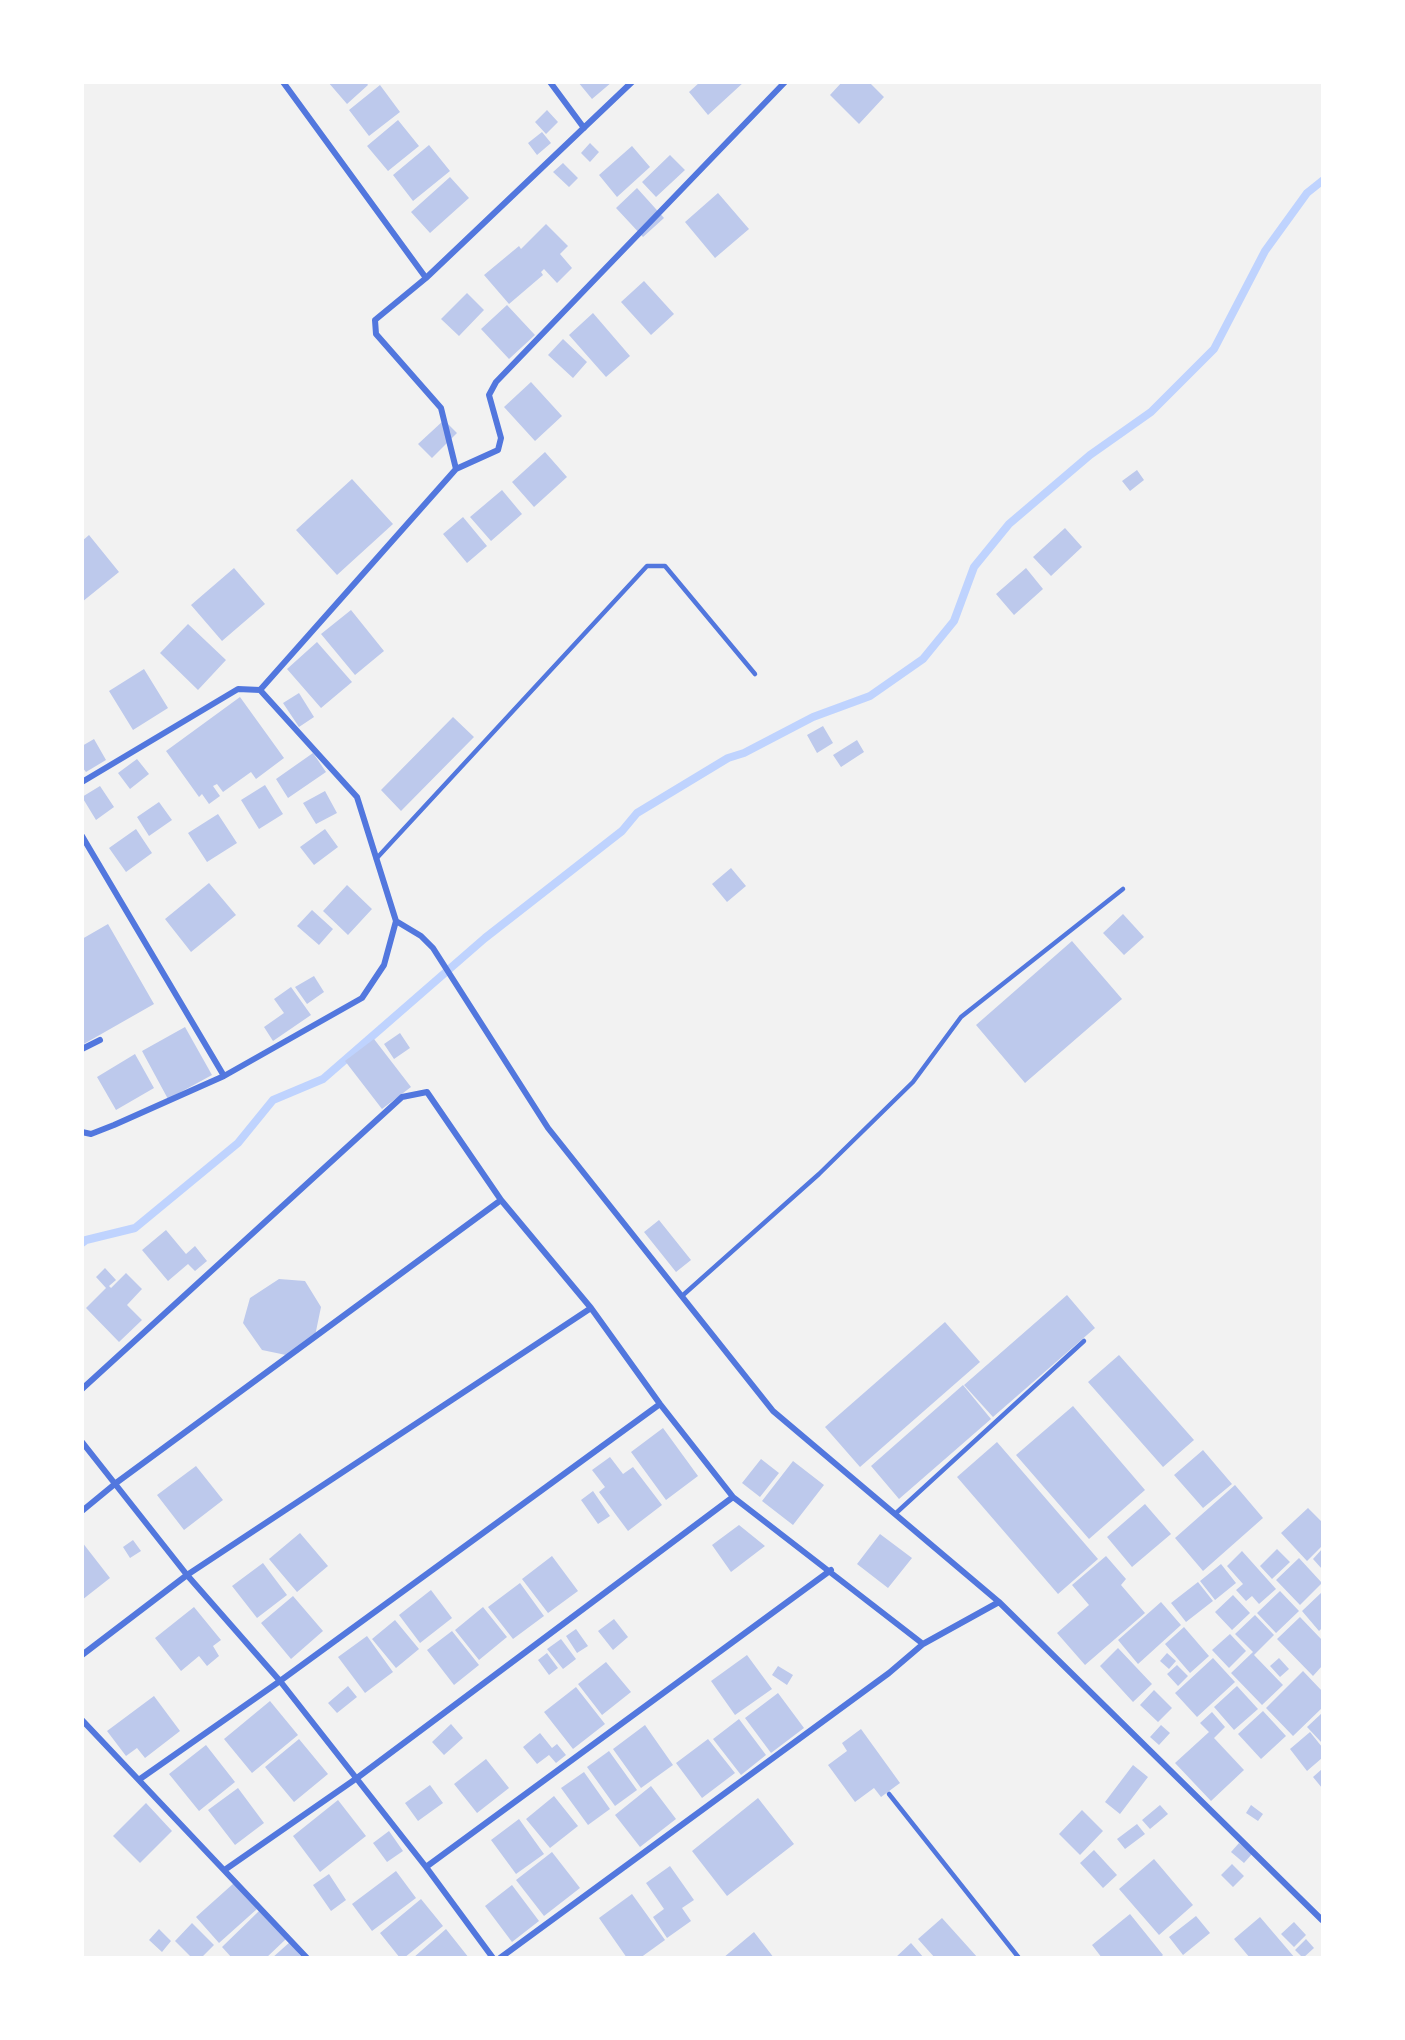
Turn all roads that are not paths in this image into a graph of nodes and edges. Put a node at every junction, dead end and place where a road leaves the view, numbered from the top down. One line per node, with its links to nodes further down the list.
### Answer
1 (283, 82): 6 (street)
2 (550, 82): 5 (street)
3 (632, 82): 5 (street)
4 (785, 82): 7 (street)
5 (584, 128): 6 (street)
6 (426, 278): 7 (street)
7 (456, 469): 9 (street)
8 (755, 674): 12 (lane)
9 (260, 690): 10 (street); 12 (street)
10 (82, 782)
11 (82, 836): 17 (street)
12 (376, 859): 14 (street)
13 (1123, 889): 20 (lane)
14 (396, 921): 17 (street); 20 (street)
15 (100, 1040): 16 (street)
16 (82, 1049)
17 (224, 1076): 18 (street)
18 (82, 1132)
19 (501, 1200): 21 (street); 23 (street); 26 (street)
20 (681, 1296): 29 (street)
21 (591, 1308): 24 (street); 31 (street)
22 (1084, 1341): 29 (lane)
23 (82, 1389)
24 (660, 1404): 27 (street); 35 (street)
25 (82, 1442): 26 (street)
26 (117, 1483): 28 (street); 31 (street)
27 (734, 1497): 30 (street); 37 (street)
28 (82, 1511)
29 (895, 1514): 32 (street)
30 (831, 1570): 33 (street); 40 (street)
31 (187, 1575): 34 (street); 35 (street)
32 (999, 1602): 33 (street); 42 (street)
33 (923, 1644): 45 (street)
34 (82, 1655)
35 (280, 1682): 37 (street); 38 (street)
36 (82, 1720): 38 (street)
37 (357, 1778): 40 (street); 41 (street)
38 (140, 1779): 41 (street)
39 (889, 1794): 46 (lane)
40 (426, 1867): 44 (street)
41 (226, 1869): 43 (street)
42 (1323, 1920)
43 (307, 1958)
44 (493, 1958)
45 (500, 1958)
46 (1019, 1958)

